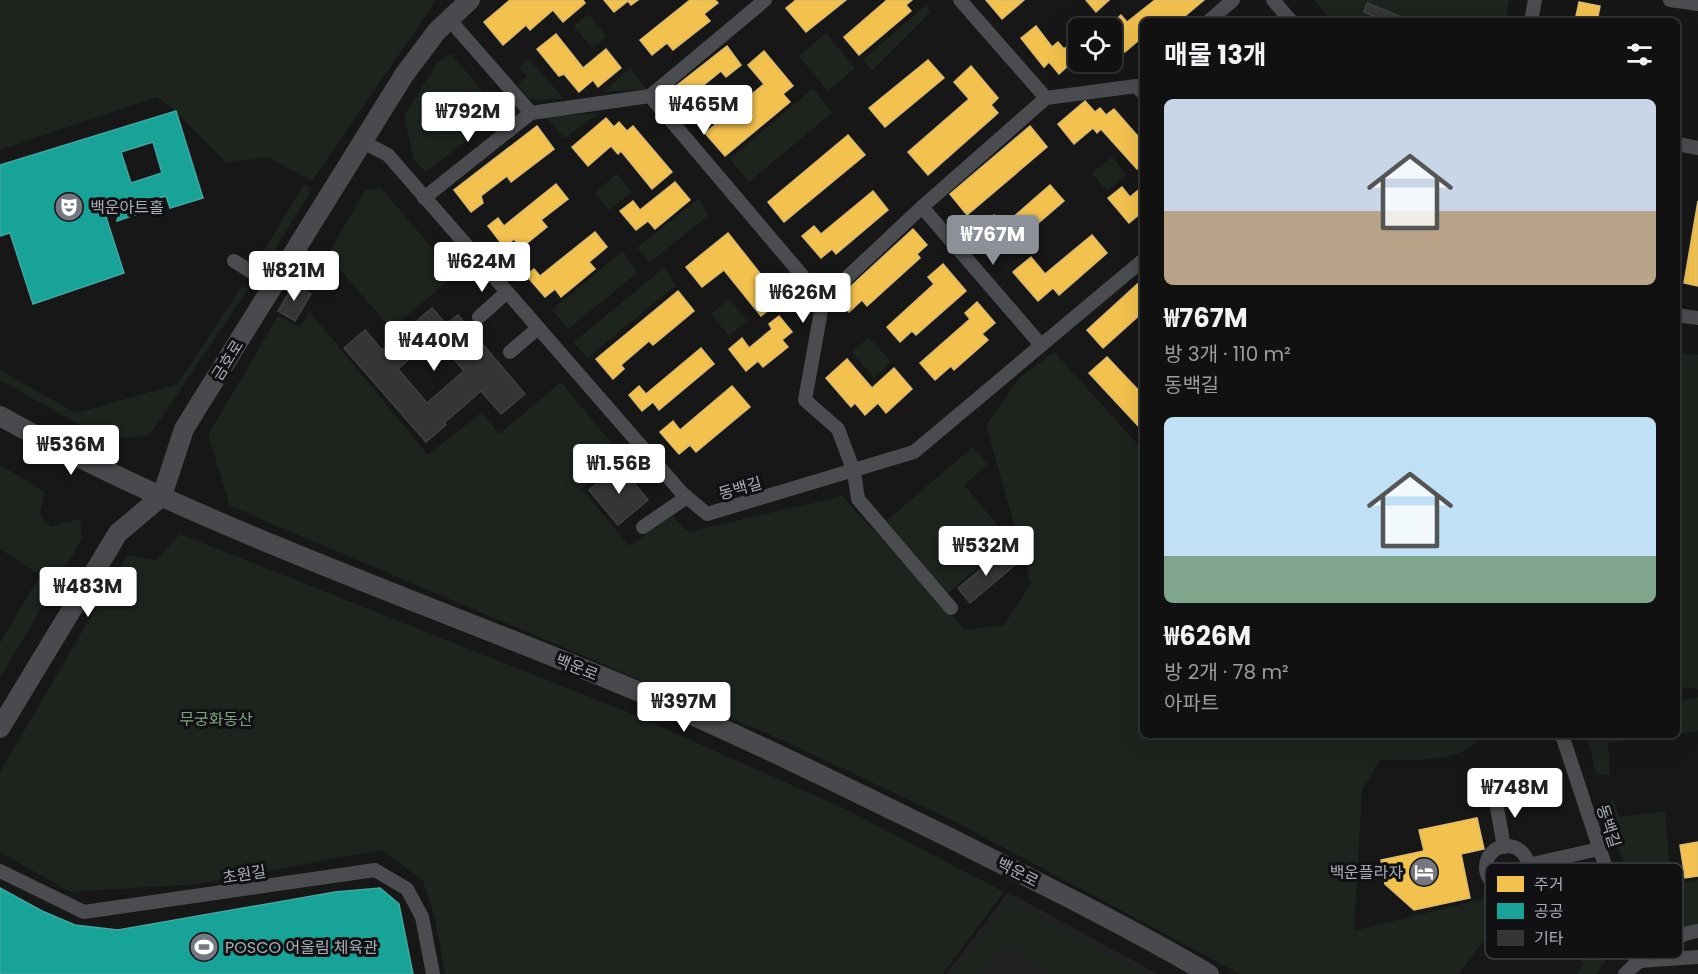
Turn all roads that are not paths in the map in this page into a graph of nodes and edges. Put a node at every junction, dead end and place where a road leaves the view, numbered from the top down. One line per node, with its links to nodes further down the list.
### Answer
1 (470, 0): 9 (main road, 금호로)
2 (960, 0): 15 (street)
3 (1233, 0): 10 (street)
4 (1273, 0): 11 (street)
5 (1535, 0): 12 (street)
6 (1670, 0): 8 (street)
7 (755, 3): 14 (street)
8 (1698, 3)
9 (448, 18): 16 (street); 17 (main road, 금호로)
10 (1212, 18)
11 (1288, 18)
12 (1532, 18)
13 (1140, 86): 15 (street)
14 (650, 96): 16 (street); 26 (street)
15 (1046, 98): 21 (street)
16 (531, 113): 20 (street)
17 (363, 142): 20 (street, 동백길); 24 (main road, 금호로)
18 (1680, 145): 19 (street)
19 (1698, 148)
20 (424, 198): 25 (street, 동백길)
21 (922, 207): 26 (street); 31 (street)
22 (234, 261): 24 (street)
23 (1140, 262): 31 (street, 동백길)
24 (273, 285): 35 (main road, 금호로)
25 (507, 292): 28 (street); 30 (street, 동백길)
26 (823, 300): 34 (street)
27 (1680, 315): 29 (street)
28 (479, 317)
29 (1698, 318)
30 (538, 328): 32 (street); 36 (street, 동백길)
31 (1041, 345): 34 (street, 동백길)
32 (510, 352)
33 (0, 416): 35 (main road, 백운로)
34 (854, 472): 36 (street, 동백길); 38 (street)
35 (162, 496): 39 (main road); 58 (main road, 백운로)
36 (687, 497): 37 (street)
37 (644, 527)
38 (951, 608)
39 (0, 728)
40 (1563, 738): 43 (street, 동백길)
41 (1495, 796): 42 (street)
42 (1504, 847): 44 (street); 45 (street)
43 (1599, 849): 46 (street); 47 (street, 동백길)
44 (1489, 863)
45 (1527, 863)
46 (1537, 863)
47 (1604, 863)
48 (0, 871): 57 (street, 초원길)
49 (1698, 931): 50 (street)
50 (1683, 935)
51 (1698, 957): 52 (street)
52 (1683, 958)
53 (1636, 959): 56 (street, 동백길)
54 (1642, 959): 56 (street)
55 (1674, 959): 56 (street)
56 (1637, 962): 59 (street)
57 (433, 974)
58 (1209, 974)
59 (1625, 974)

